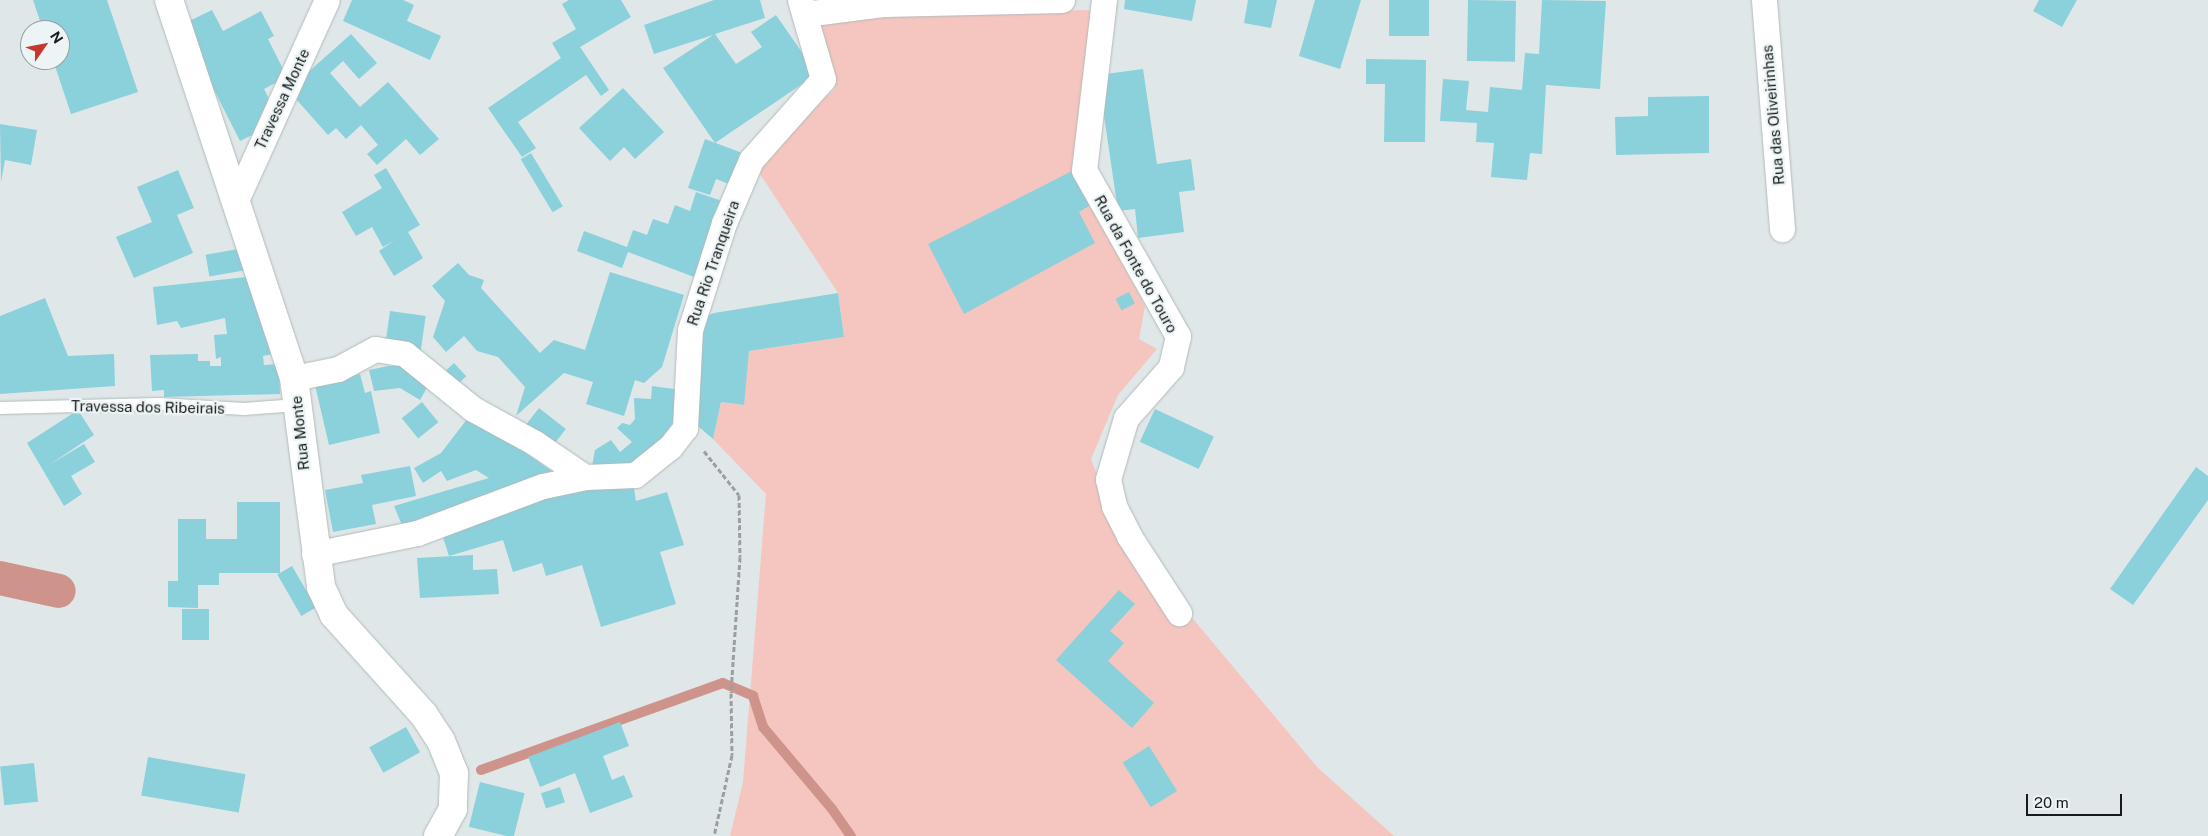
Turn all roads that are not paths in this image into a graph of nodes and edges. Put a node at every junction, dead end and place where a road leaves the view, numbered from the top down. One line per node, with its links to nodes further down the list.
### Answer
1 (169, 0): 7 (main road, Rua Monte)
2 (327, 0): 7 (street, Travessa Monte)
3 (1062, 0): 6 (street)
4 (1104, 0): 14 (street, Rua da Fonte do Touro)
5 (1764, 0): 8 (street, Rua das Oliveirinhas)
6 (802, 7): 12 (street, Rua Rio Tranqueira)
7 (237, 198): 9 (main road, Rua Monte)
8 (1782, 229)
9 (294, 378): 10 (main road, Rua Monte); 12 (street)
10 (297, 405): 11 (lane, Travessa dos Ribeirais); 13 (main road, Rua Monte)
11 (0, 408)
12 (585, 478): 13 (street)
13 (314, 554): 15 (main road, Rua Monte)
14 (1179, 613)
15 (438, 836)

